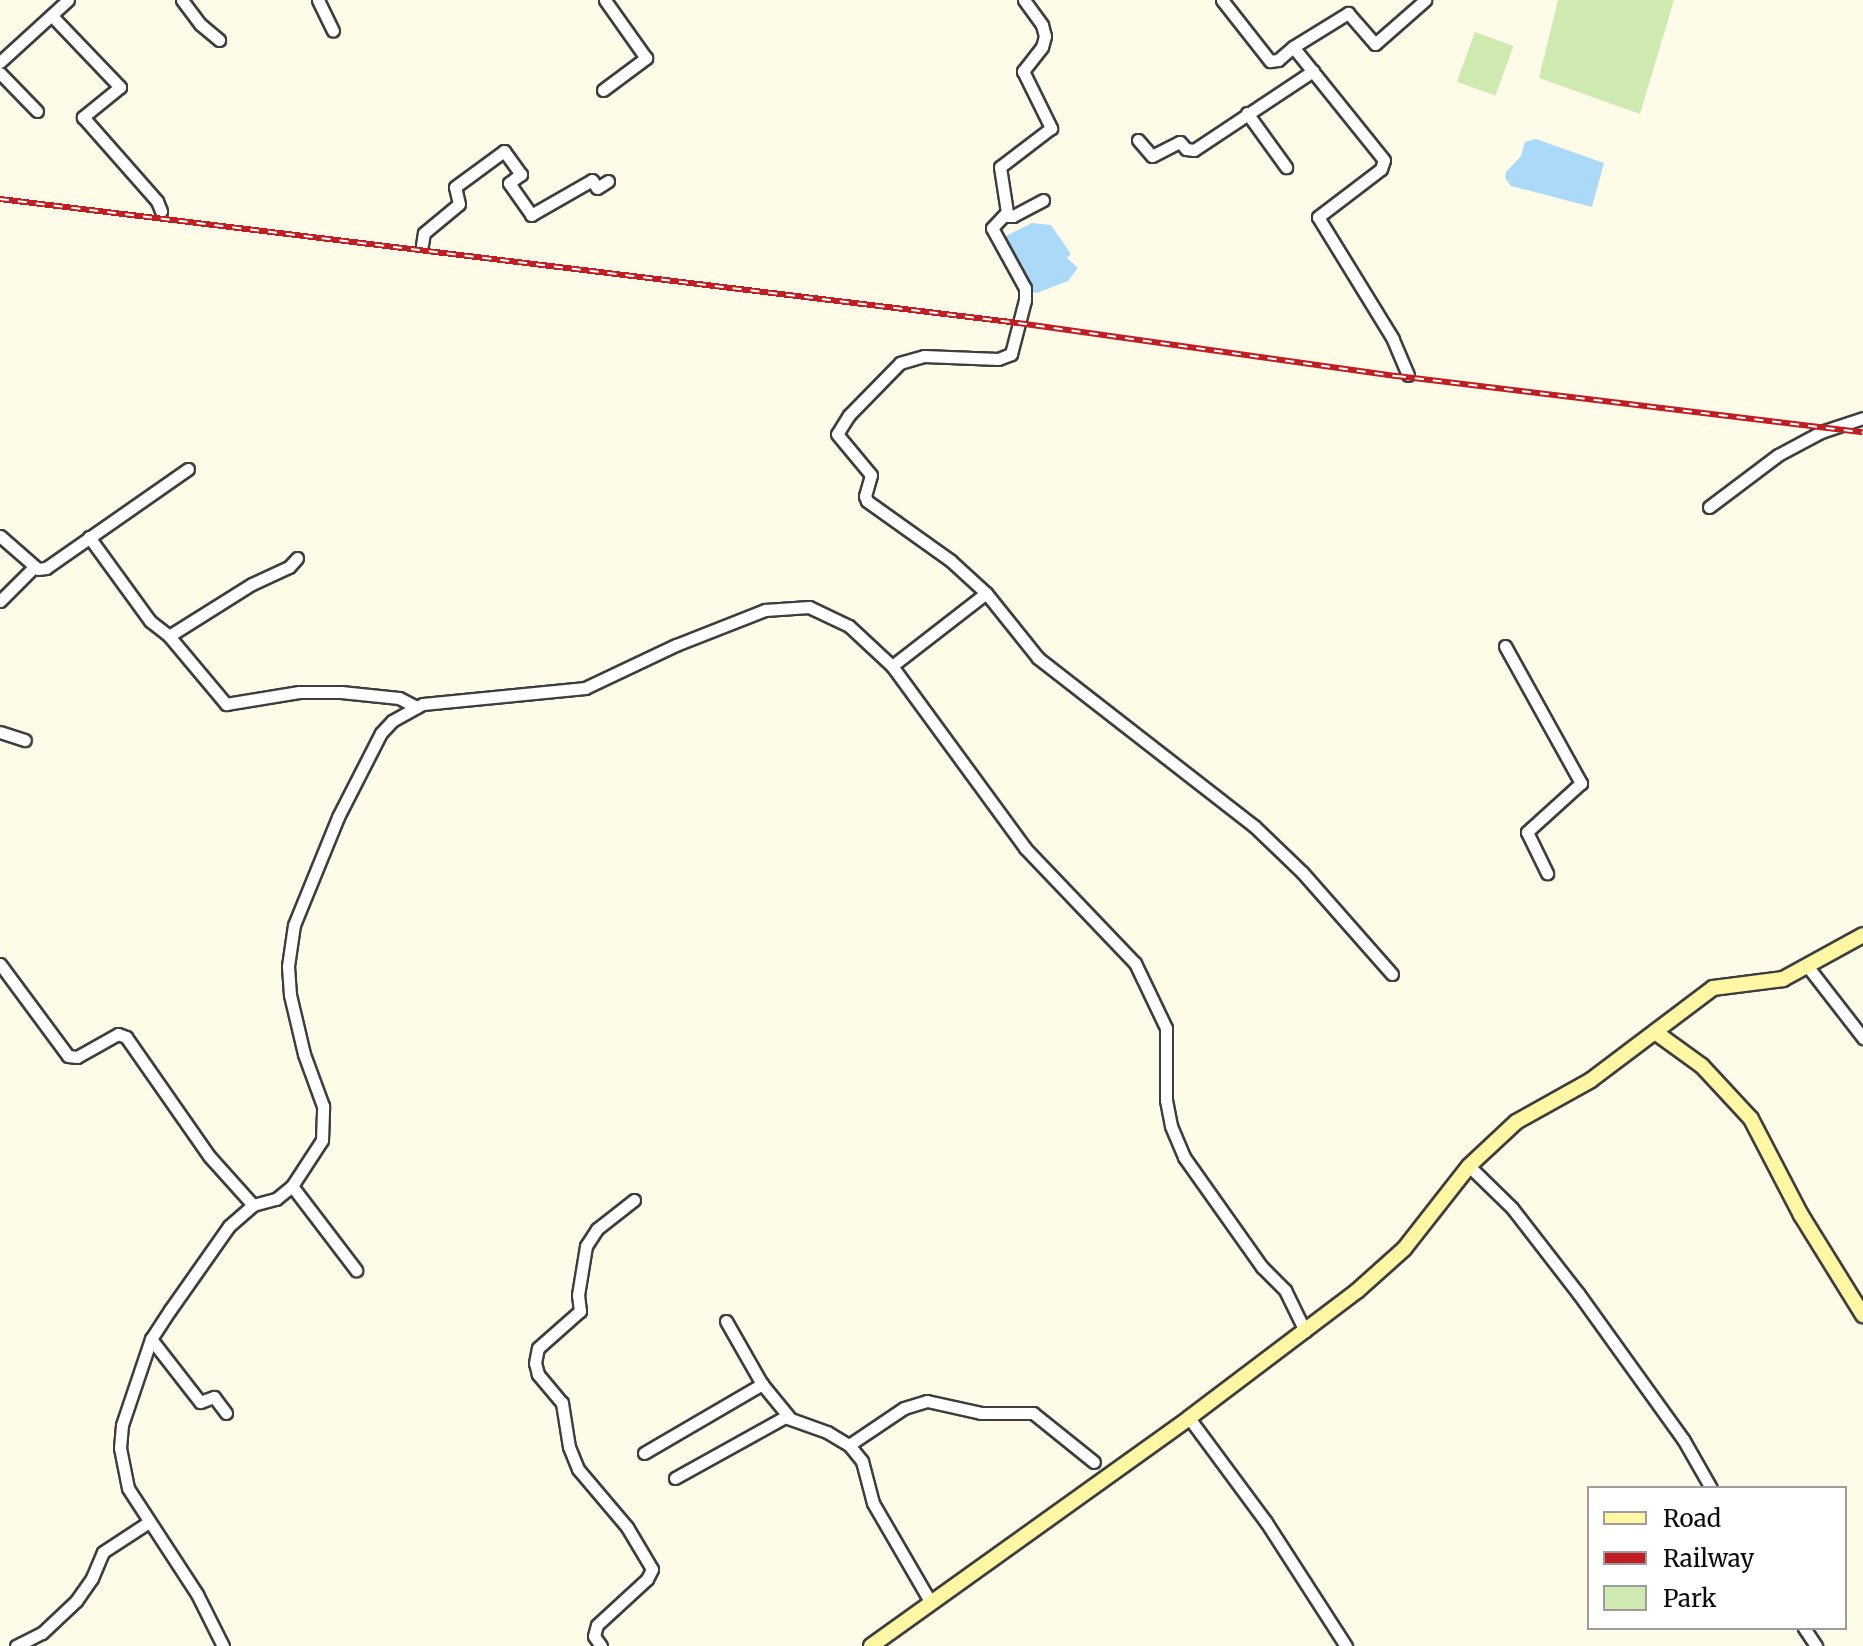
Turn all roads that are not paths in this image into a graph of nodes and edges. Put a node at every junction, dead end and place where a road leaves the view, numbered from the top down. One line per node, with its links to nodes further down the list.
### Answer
1 (68, 0): 8 (street)
2 (182, 0): 10 (street)
3 (318, 0): 9 (street)
4 (605, 0): 15 (street)
5 (1024, 0): 23 (street)
6 (1222, 0): 11 (street)
7 (1425, 0): 11 (street)
8 (53, 17): 12 (street); 22 (street)
9 (333, 31)
10 (219, 40)
11 (1293, 47): 13 (street)
12 (0, 62)
13 (1313, 71): 17 (street); 25 (street)
14 (0, 73): 16 (street)
15 (603, 90)
16 (37, 111)
17 (1247, 113): 18 (street); 19 (street)
18 (1138, 140)
19 (1286, 167)
20 (608, 181): 24 (street)
21 (1043, 200): 23 (street)
22 (161, 211)
23 (1004, 216): 33 (street)
24 (422, 245)
25 (1408, 375)
26 (1863, 418): 28 (street)
27 (188, 469): 30 (street)
28 (1709, 507)
29 (0, 536): 32 (street)
30 (89, 537): 32 (street); 35 (street)
31 (297, 558): 35 (street)
32 (34, 567): 34 (street)
33 (986, 593): 37 (street); 45 (street)
34 (0, 601)
35 (169, 636): 38 (street)
36 (1505, 646): 41 (street)
37 (892, 666): 38 (street); 55 (street)
38 (417, 707): 49 (street)
39 (0, 732): 40 (street)
40 (25, 740)
41 (1547, 873)
42 (1863, 935): 44 (main road)
43 (0, 964): 51 (street)
44 (1808, 967): 46 (main road); 47 (street)
45 (1392, 974)
46 (1655, 1032): 48 (main road); 53 (main road)
47 (1863, 1038)
48 (1469, 1166): 55 (main road); 65 (street)
49 (292, 1186): 51 (street); 52 (street)
50 (634, 1200): 70 (street)
51 (253, 1205): 56 (street)
52 (356, 1270)
53 (1863, 1315)
54 (726, 1321): 57 (street)
55 (1305, 1331): 60 (main road)
56 (151, 1339): 58 (street); 66 (street)
57 (762, 1384): 59 (street); 62 (street)
58 (226, 1413)
59 (789, 1417): 61 (street); 64 (street)
60 (1189, 1418): 67 (main road); 72 (street)
61 (849, 1445): 63 (street); 67 (street)
62 (644, 1453)
63 (1094, 1462)
64 (675, 1478)
65 (1710, 1486)
66 (149, 1522): 68 (street); 69 (street)
67 (931, 1603): 71 (main road)
68 (16, 1646)
69 (223, 1646)
70 (601, 1646)
71 (871, 1646)
72 (1346, 1646)

